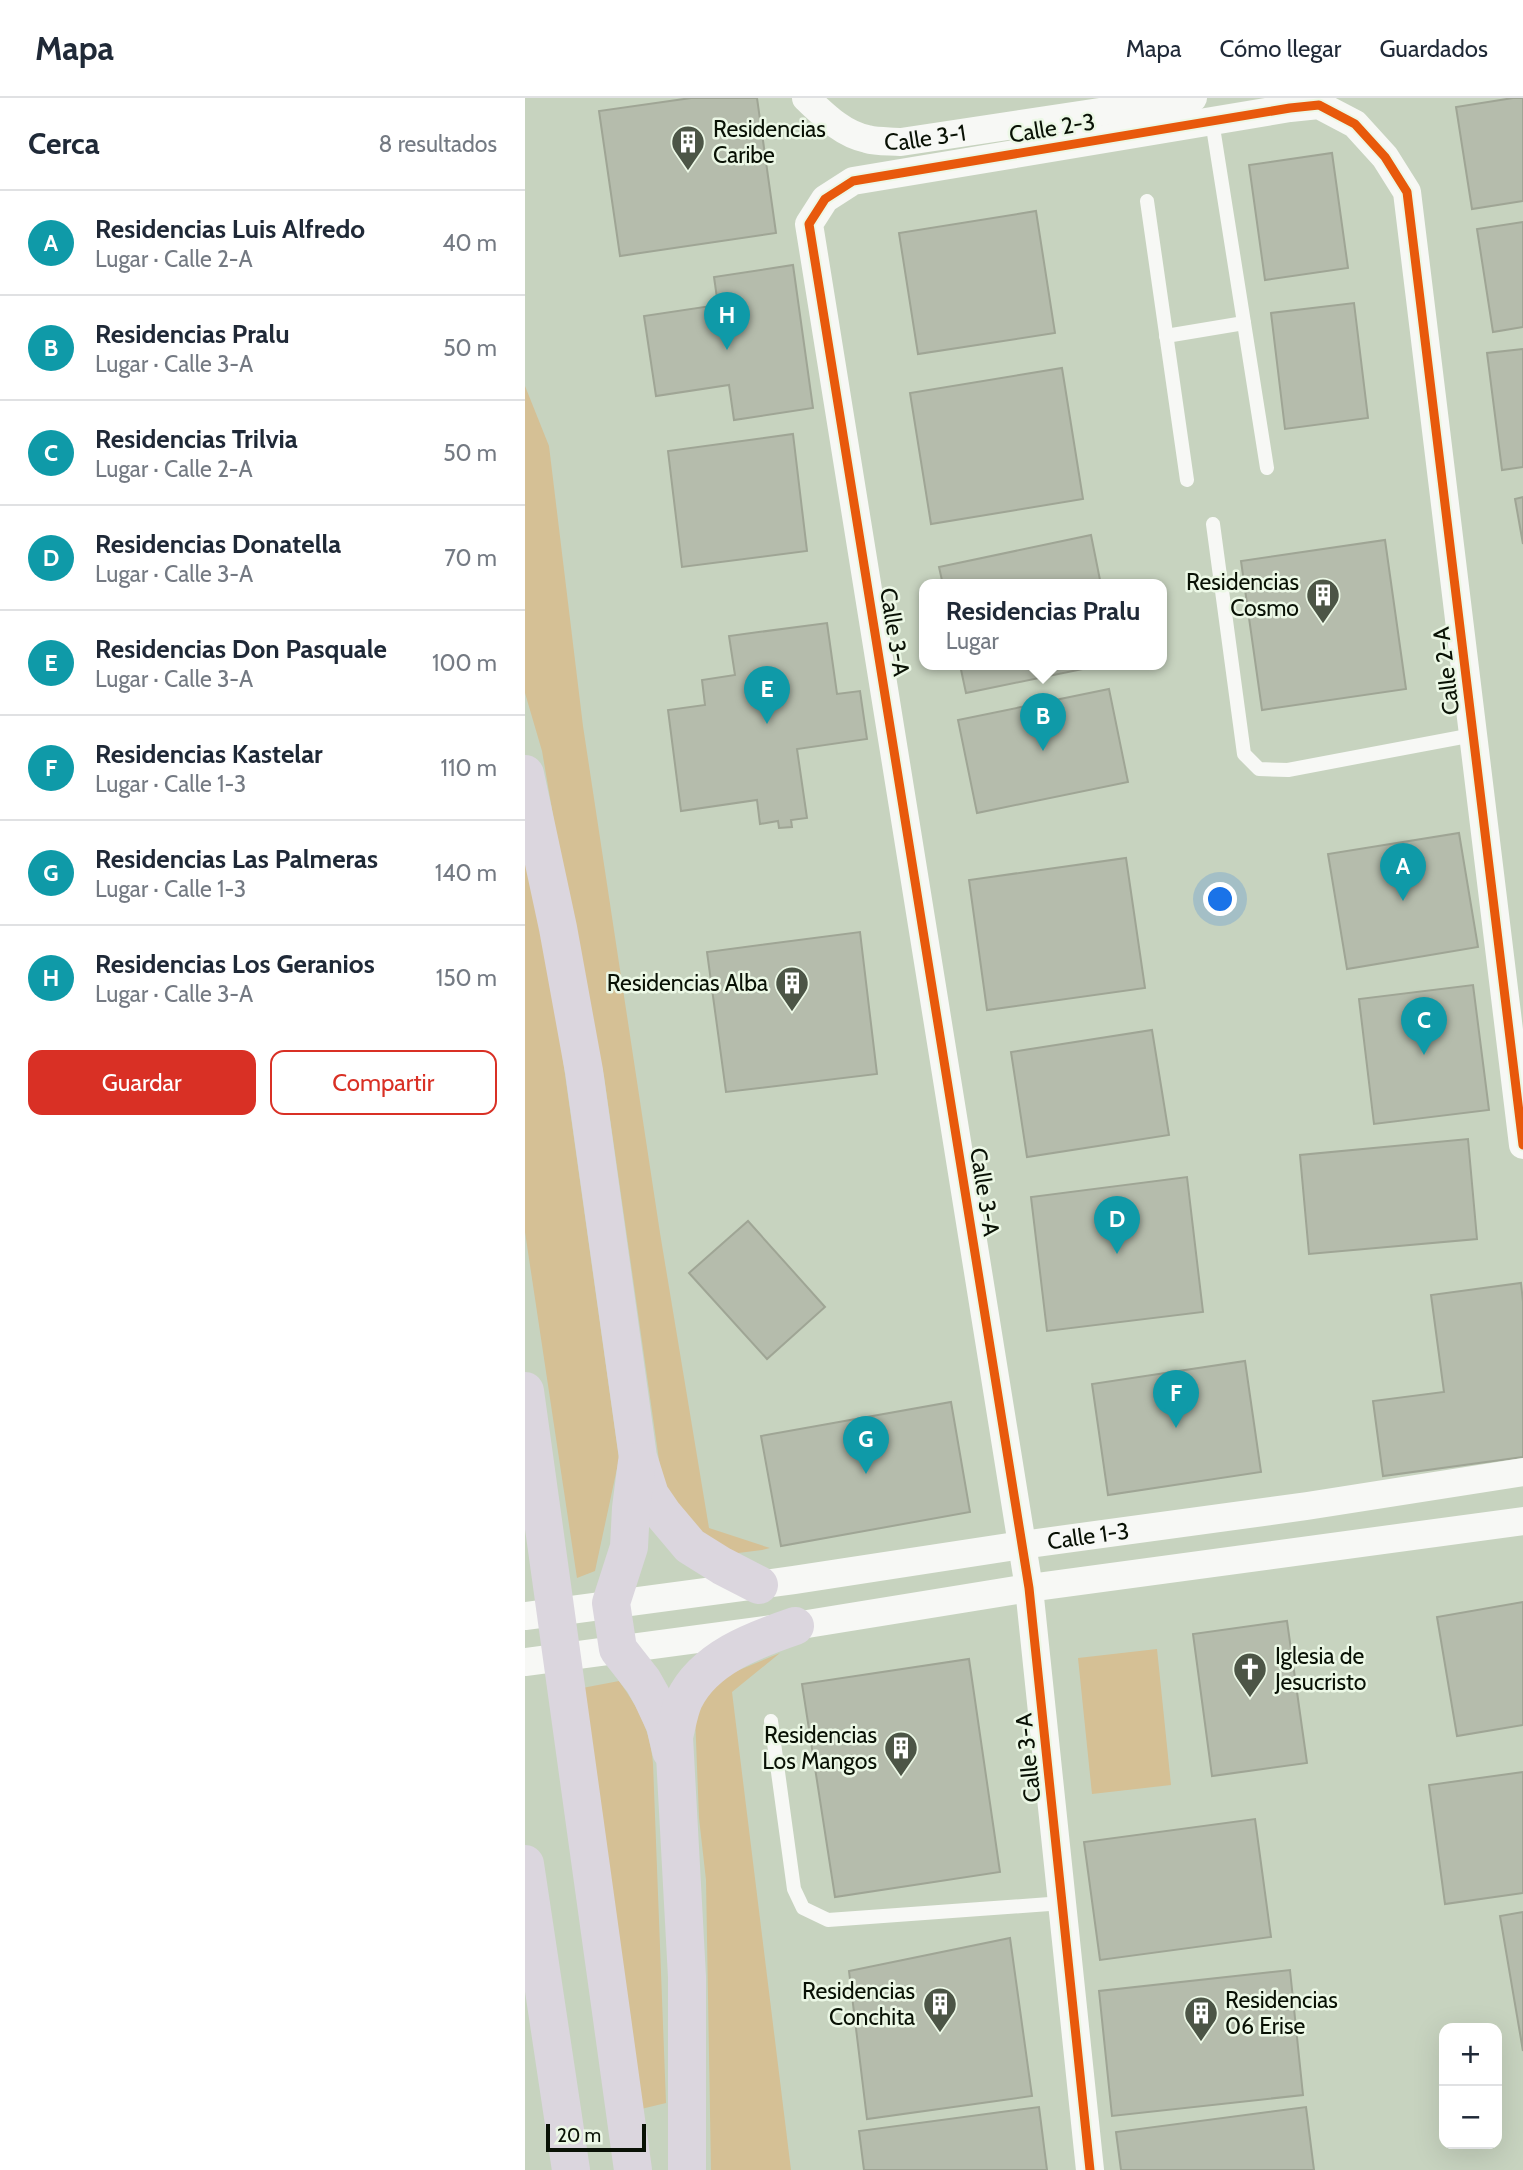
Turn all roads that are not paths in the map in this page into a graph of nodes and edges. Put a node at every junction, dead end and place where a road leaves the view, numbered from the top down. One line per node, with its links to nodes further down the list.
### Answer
1 (806, 98): 2 (street, Calle 3-1)
2 (1193, 98)
3 (1212, 121): 4 (street, Calle 2-3); 6 (street, Calle 2-3); 7 (lane)
4 (1407, 192): 12 (street, Calle 2-A)
5 (1147, 201): 8 (lane)
6 (809, 224): 19 (street, Calle 3-A)
7 (1244, 323): 8 (lane); 9 (lane)
8 (1167, 336): 10 (lane)
9 (1267, 468)
10 (1187, 480)
11 (1213, 524): 12 (lane)
12 (1473, 735): 14 (street, Calle 2-A)
13 (525, 774): 16 (highway)
14 (1523, 1145)
15 (525, 1391): 32 (highway)
16 (638, 1457): 20 (highway); 22 (highway)
17 (1523, 1472): 19 (street, Calle 1-3)
18 (1523, 1521): 21 (street, Calle 1-3)
19 (1022, 1545): 20 (street, Calle 1-3); 21 (street, Calle 3-A)
20 (759, 1585): 22 (street, Calle 1-3)
21 (1029, 1588): 24 (street, Calle 1-3); 30 (street, Calle 3-A)
22 (611, 1603): 23 (street, Calle 1-3); 25 (highway)
23 (525, 1616)
24 (795, 1626): 25 (street, Calle 1-3); 28 (highway)
25 (618, 1649): 26 (street, Calle 1-3); 28 (highway)
26 (525, 1662)
27 (771, 1721): 30 (lane)
28 (674, 1764): 33 (highway)
29 (525, 1864): 31 (highway)
30 (1062, 1903): 34 (street, Calle 3-A)
31 (571, 2170)
32 (633, 2170)
33 (687, 2170)
34 (1090, 2170)

